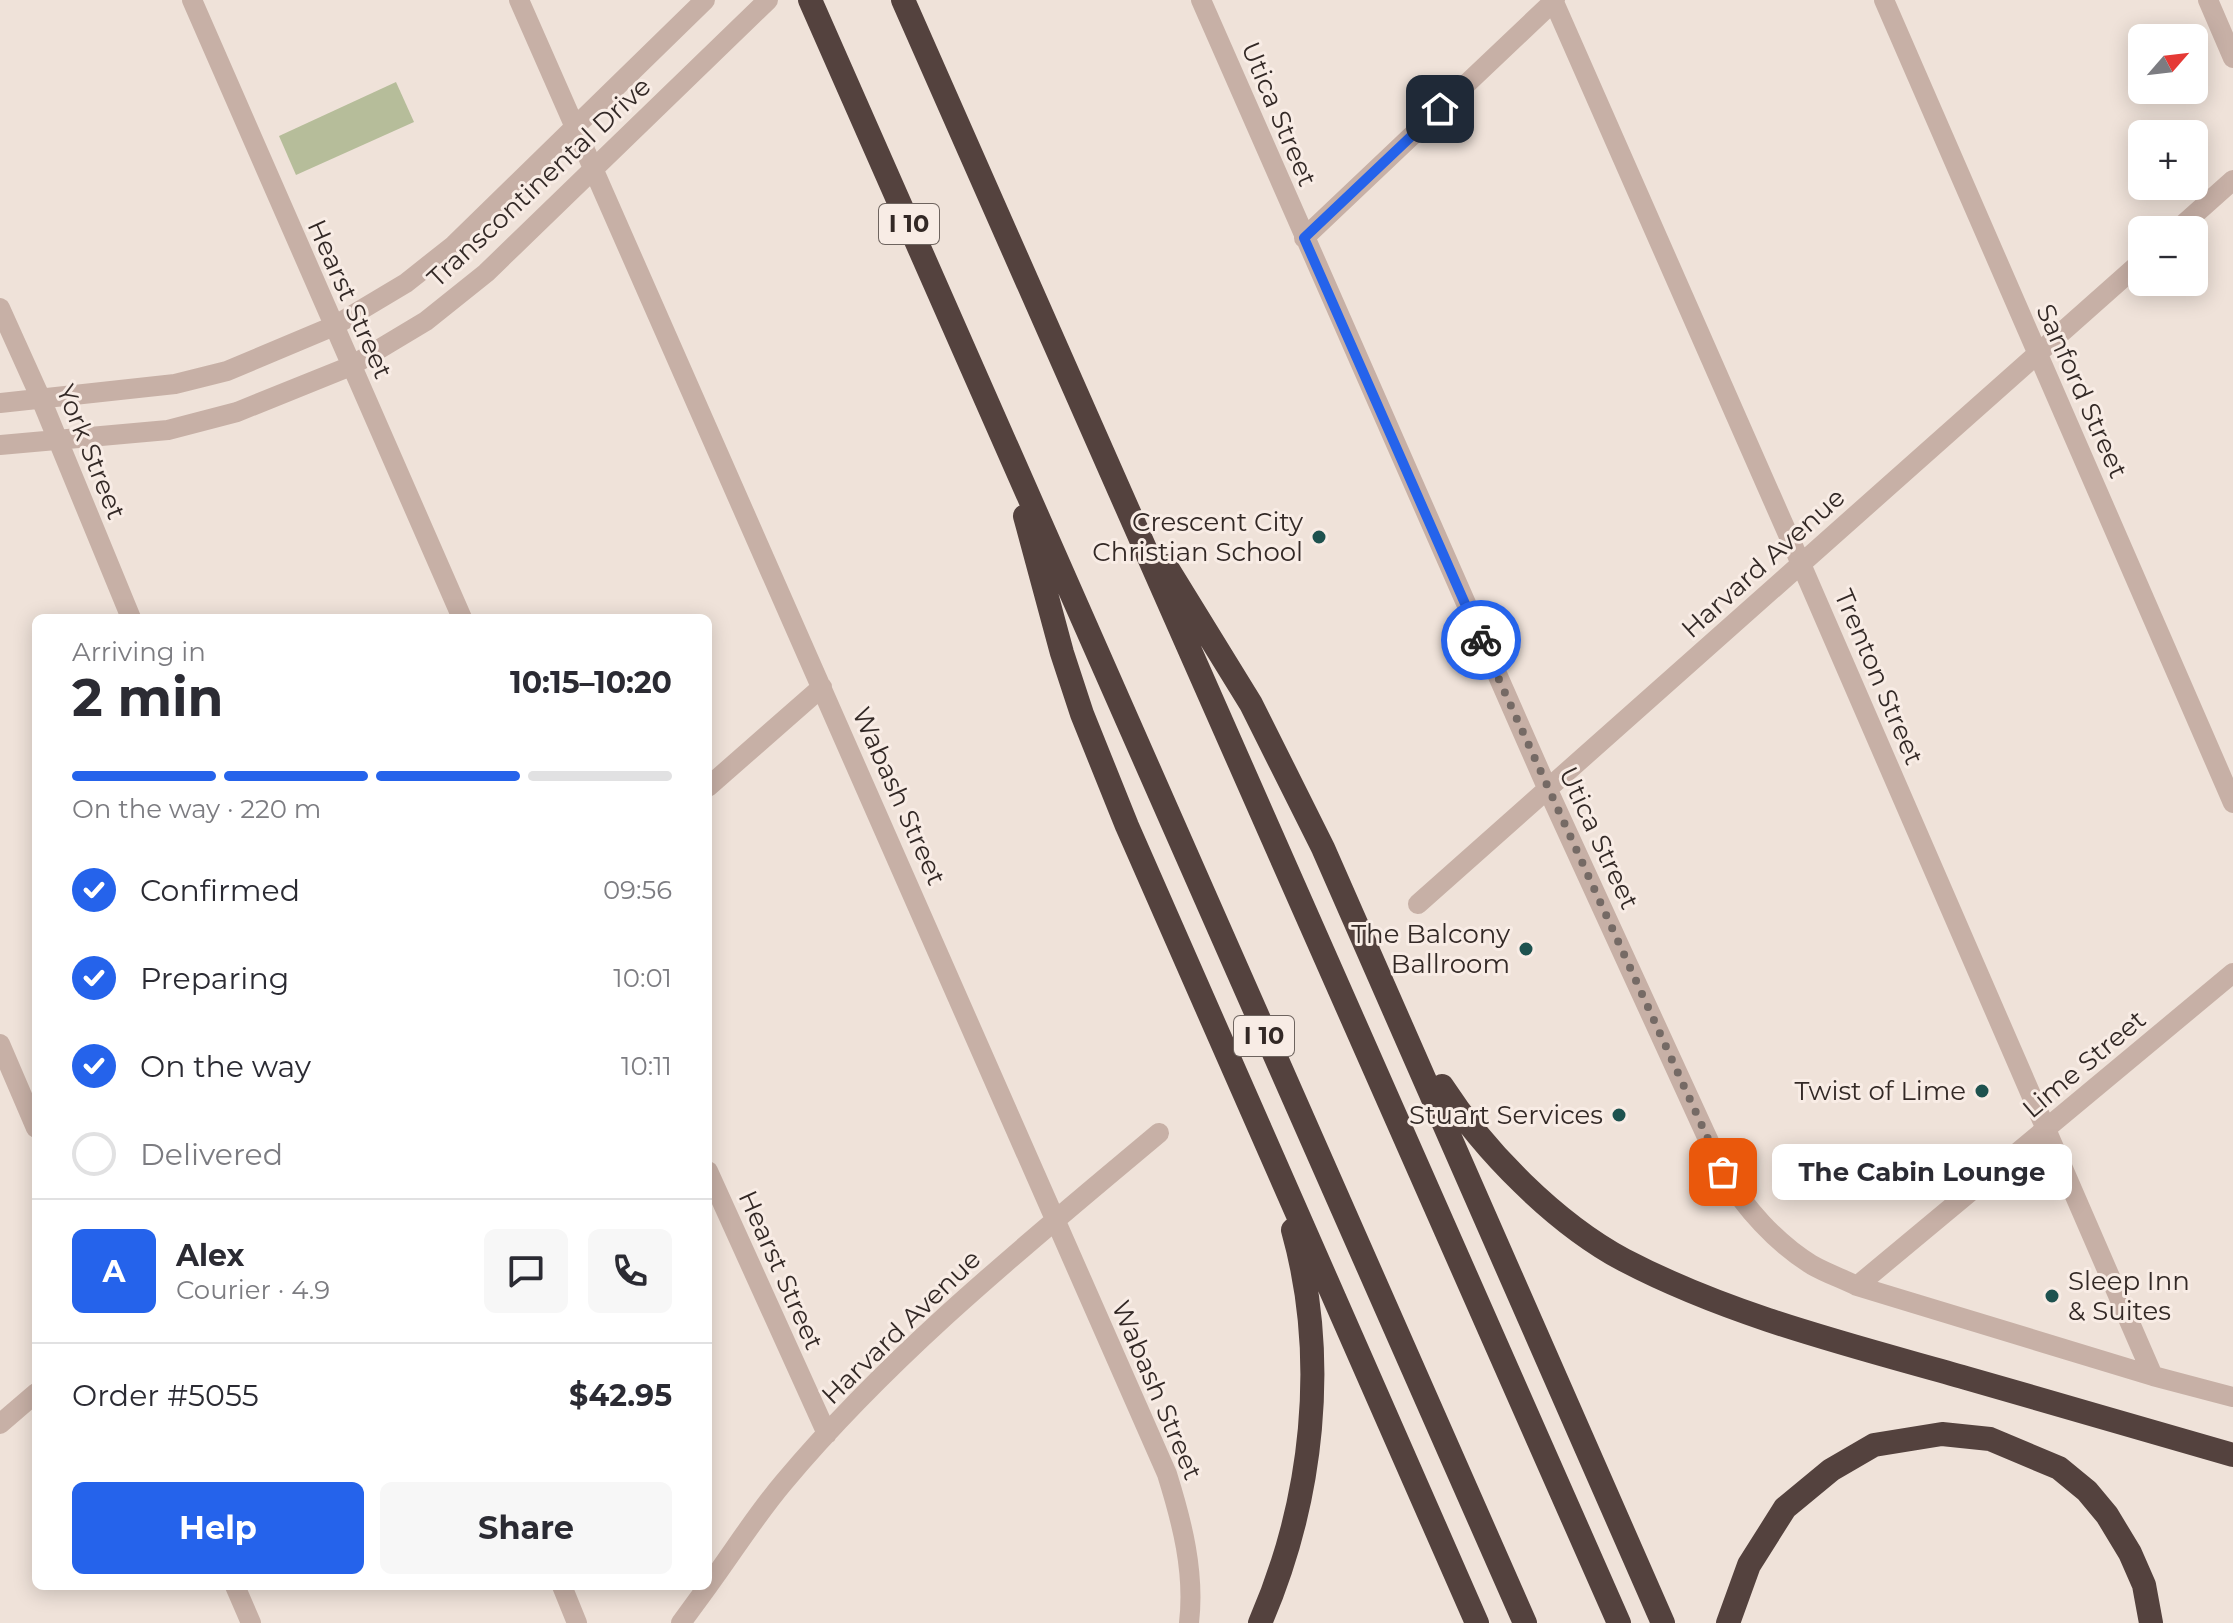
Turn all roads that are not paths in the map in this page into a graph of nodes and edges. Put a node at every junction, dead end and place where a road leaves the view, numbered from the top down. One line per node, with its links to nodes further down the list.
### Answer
1 (192, 0): 19 (street, Hearst Street)
2 (519, 0): 12 (street, Wabash Street)
3 (705, 0): 12 (street, Transcontinental Drive)
4 (810, 0): 26 (highway, I 10)
5 (903, 0): 27 (highway)
6 (1201, 0): 16 (street, Utica Street)
7 (1884, 0): 20 (street, Sanford Street)
8 (2208, 0): 11 (street)
9 (765, 1): 13 (street, Transcontinental Drive)
10 (1554, 1): 16 (street); 28 (street, Trenton Street)
11 (2233, 58)
12 (575, 127): 13 (street, Wabash Street); 19 (street, Transcontinental Drive)
13 (593, 169): 21 (street, Transcontinental Drive); 31 (street, Wabash Street)
14 (2233, 180): 15 (street)
15 (2193, 216)
16 (1304, 238): 33 (street, Utica Street)
17 (2128, 273): 20 (street, Harvard Avenue)
18 (0, 308): 22 (street, York Street)
19 (334, 326): 21 (street, Hearst Street); 22 (street, Transcontinental Drive)
20 (2037, 353): 28 (street, Harvard Avenue); 34 (street, Sanford Street)
21 (351, 366): 24 (street, Transcontinental Drive); 30 (street, Hearst Street)
22 (41, 399): 23 (street, Transcontinental Drive); 24 (street, York Street)
23 (0, 403)
24 (57, 440): 25 (street, Transcontinental Drive); 29 (street, York Street)
25 (0, 445)
26 (1008, 447): 42 (highway); 62 (highway, I 10)
27 (1124, 501): 36 (highway); 63 (highway)
28 (1801, 564): 33 (street, Harvard Avenue); 40 (street, Trenton Street)
29 (129, 614)
30 (460, 614)
31 (822, 687): 32 (street); 44 (street, Wabash Street)
32 (712, 783)
33 (1548, 790): 35 (street, Harvard Avenue); 45 (street, Utica Street)
34 (2233, 803)
35 (1418, 904)
36 (1373, 957): 51 (highway); 64 (highway)
37 (2233, 973): 40 (street, Lime Street)
38 (0, 1044): 39 (street)
39 (32, 1119)
40 (2047, 1129): 45 (street, Lime Street); 46 (street, Trenton Street)
41 (1159, 1133): 44 (street, Harvard Avenue)
42 (1265, 1140): 60 (highway); 61 (highway)
43 (712, 1180): 50 (street, Hearst Street)
44 (1056, 1218): 50 (street, Harvard Avenue); 59 (street, Wabash Street)
45 (1857, 1286): 46 (street, Utica Street)
46 (2153, 1376): 48 (street, Utica Street)
47 (32, 1396): 49 (street)
48 (2233, 1397)
49 (0, 1424)
50 (827, 1434): 52 (street, Harvard Avenue)
51 (2233, 1455)
52 (712, 1580)
53 (237, 1590): 56 (street)
54 (564, 1590): 57 (street)
55 (705, 1590): 58 (street, Harvard Avenue)
56 (251, 1623)
57 (577, 1623)
58 (681, 1623)
59 (1189, 1623)
60 (1260, 1623)
61 (1477, 1623)
62 (1525, 1623)
63 (1619, 1623)
64 (1663, 1623)
65 (1728, 1623): 66 (highway)
66 (2151, 1623)

